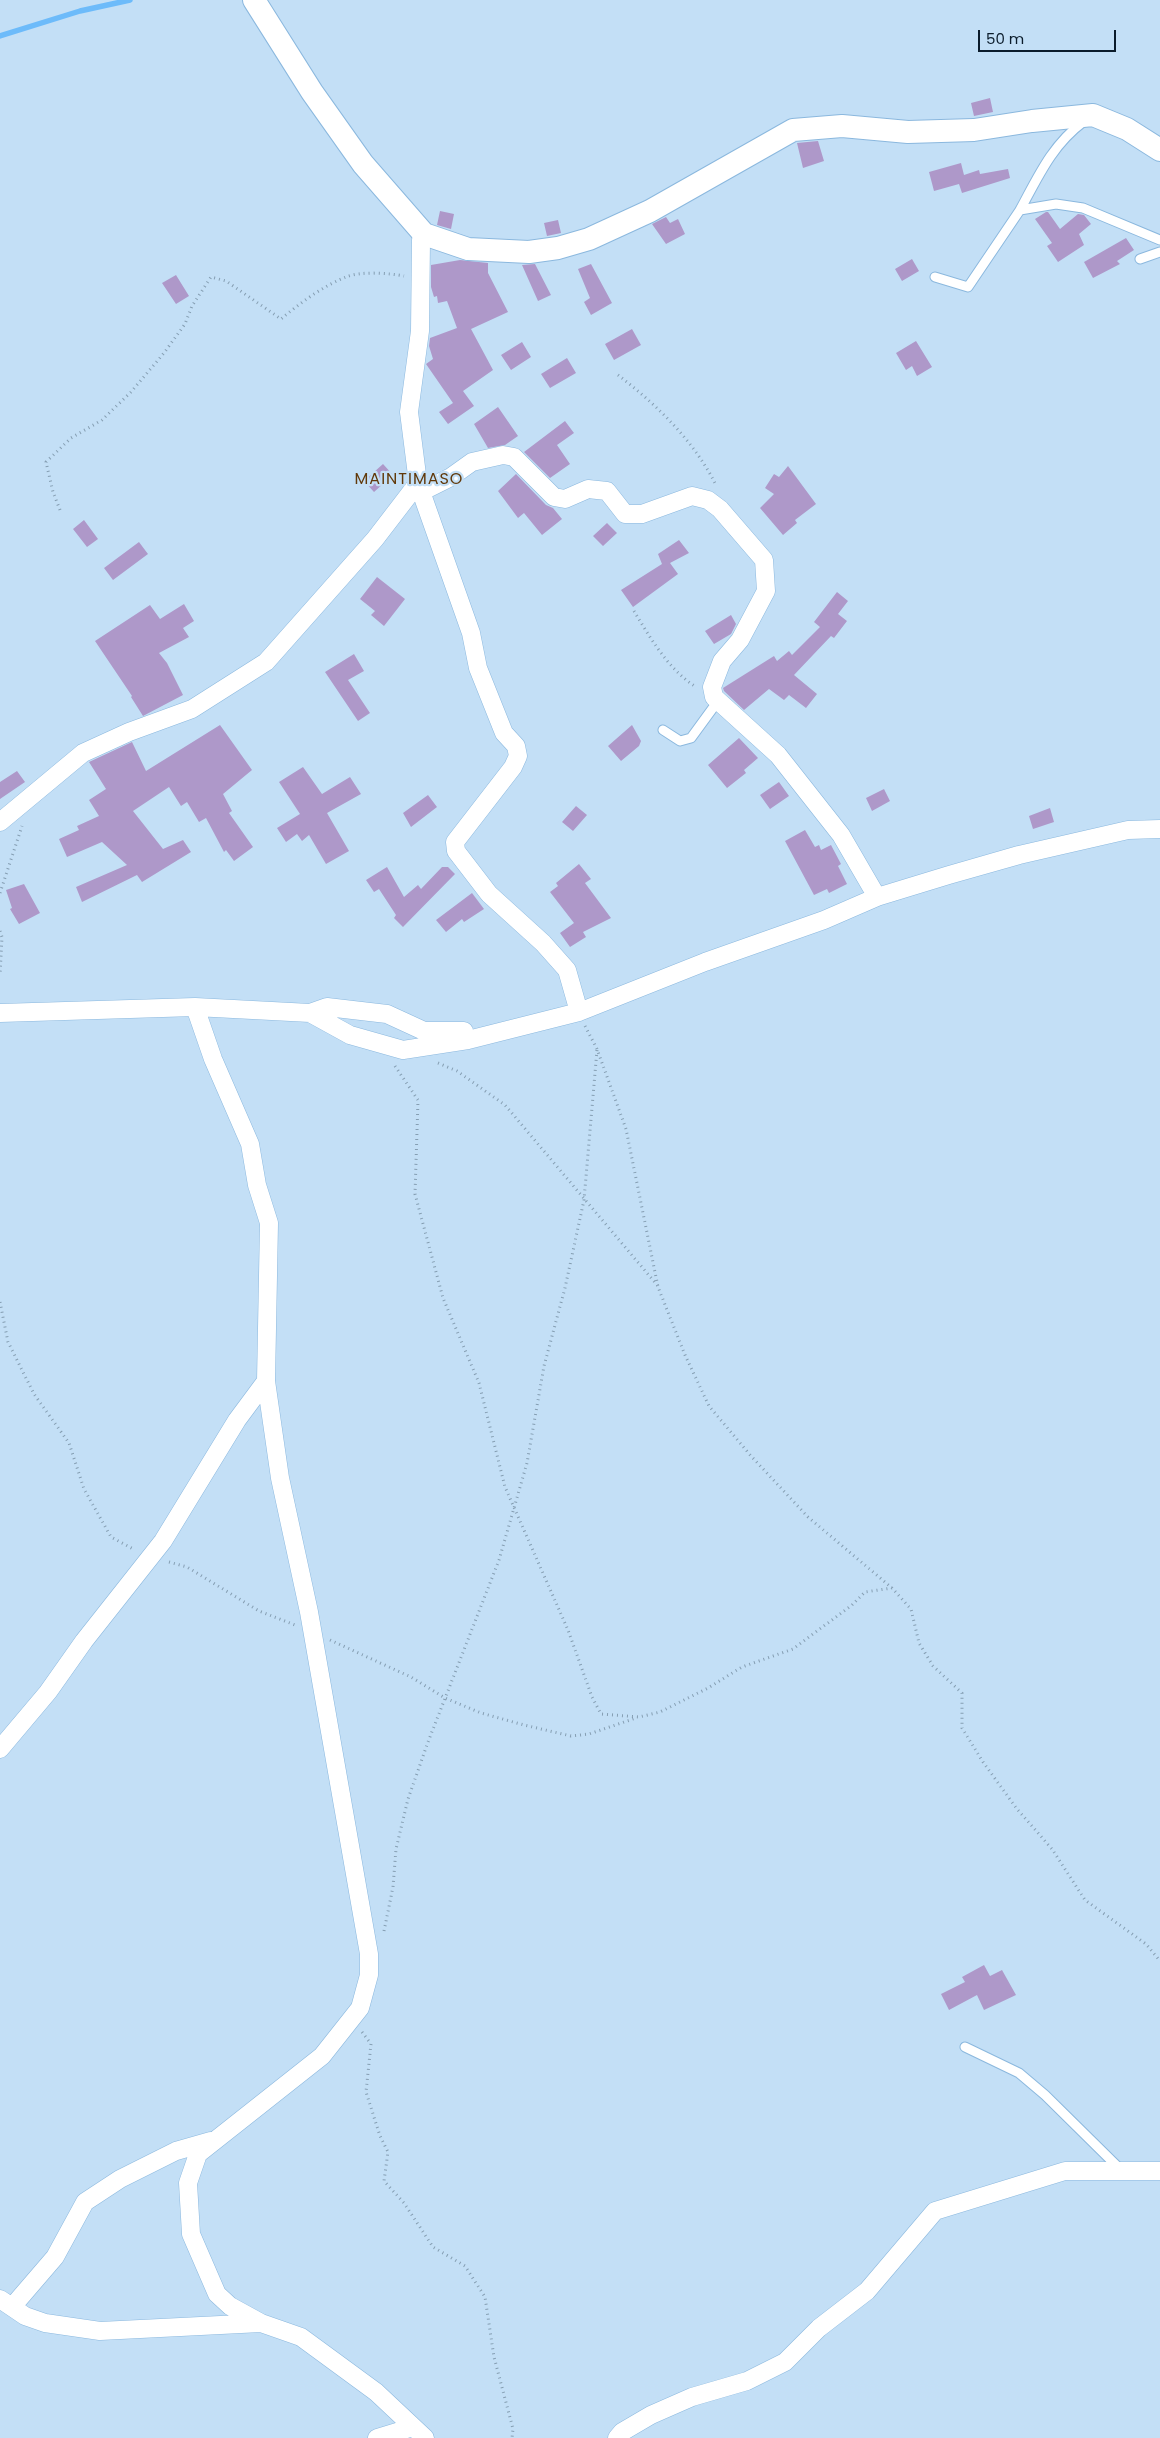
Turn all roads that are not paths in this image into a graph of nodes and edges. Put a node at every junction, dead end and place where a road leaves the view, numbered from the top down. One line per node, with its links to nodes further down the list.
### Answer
1 (254, 0): 5 (street)
2 (1093, 115): 3 (street); 4 (lane); 5 (street)
3 (1160, 150)
4 (1020, 210): 6 (lane); 9 (lane)
5 (424, 234): 10 (street)
6 (1160, 240)
7 (1160, 252): 8 (lane)
8 (1140, 259)
9 (934, 277)
10 (419, 487): 11 (street); 13 (street); 17 (street)
11 (716, 699): 12 (lane); 15 (street)
12 (663, 730)
13 (0, 822)
14 (1160, 828): 15 (street)
15 (877, 897): 17 (street)
16 (195, 1007): 18 (street); 19 (street); 21 (street)
17 (579, 1012): 20 (street)
18 (0, 1013)
19 (310, 1013): 20 (street); 20 (street)
20 (510, 1029)
21 (266, 1381): 22 (street); 24 (street)
22 (0, 1749)
23 (965, 2047): 26 (lane)
24 (216, 2140): 27 (street); 28 (street)
25 (1160, 2171): 26 (street)
26 (1123, 2172): 31 (street)
27 (6, 2303): 28 (street)
28 (261, 2323): 29 (street)
29 (419, 2432): 30 (street)
30 (377, 2438)
31 (617, 2438)

